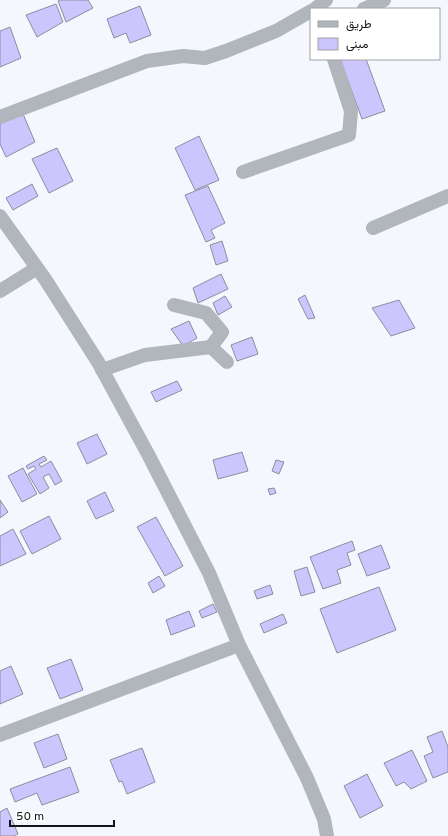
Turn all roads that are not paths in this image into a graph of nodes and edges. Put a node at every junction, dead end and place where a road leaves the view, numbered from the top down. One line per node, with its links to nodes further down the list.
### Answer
1 (384, 0): 2 (street)
2 (366, 8)
3 (310, 11): 5 (street)
4 (334, 60): 6 (street)
5 (0, 117)
6 (243, 172)
7 (448, 196): 9 (street)
8 (0, 217): 10 (street)
9 (373, 228)
10 (37, 268): 11 (street); 15 (street)
11 (0, 291)
12 (174, 305): 13 (street)
13 (211, 347): 14 (street); 15 (street)
14 (227, 362)
15 (102, 370): 16 (street)
16 (239, 645): 17 (street); 18 (street)
17 (0, 735)
18 (328, 836)

